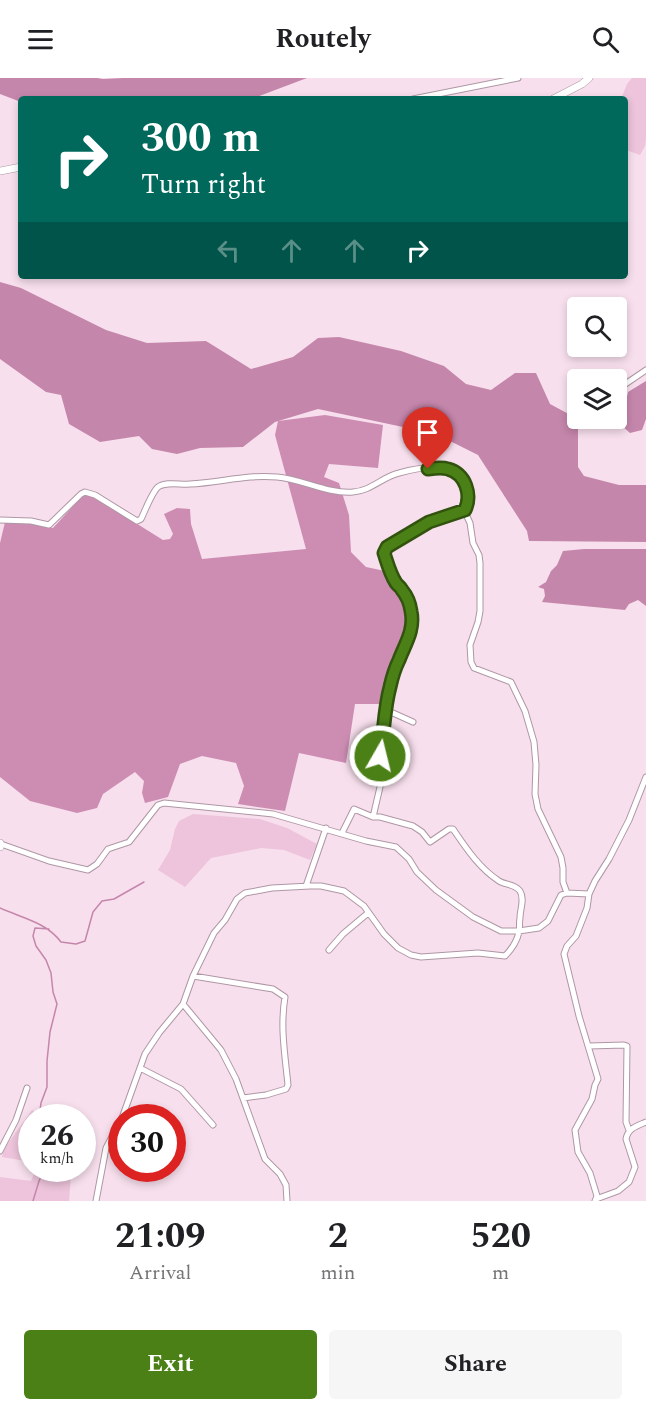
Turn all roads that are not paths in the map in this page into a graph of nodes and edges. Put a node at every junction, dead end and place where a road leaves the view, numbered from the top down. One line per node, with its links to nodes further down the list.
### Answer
1 (518, 78): 3 (street)
2 (588, 78): 4 (main road)
3 (428, 96)
4 (559, 96)
5 (18, 168): 6 (main road)
6 (0, 171)
7 (646, 370): 8 (street)
8 (627, 383)
9 (465, 510): 10 (street); 11 (street); 19 (street)
10 (0, 520)
11 (385, 715): 12 (street); 14 (street)
12 (413, 722)
13 (646, 777): 20 (street)
14 (373, 816): 16 (street); 22 (street)
15 (326, 828): 16 (street); 17 (street); 18 (street)
16 (342, 833): 22 (street)
17 (0, 845)
18 (306, 886): 21 (street); 24 (street)
19 (567, 893): 20 (street); 22 (street)
20 (589, 894): 26 (street)
21 (368, 913): 22 (street); 23 (street)
22 (519, 932)
23 (329, 950)
24 (193, 976): 25 (street); 29 (street)
25 (183, 1004): 27 (street); 29 (street)
26 (589, 1046): 33 (street); 36 (street)
27 (140, 1068): 30 (street); 32 (street)
28 (27, 1088): 35 (street)
29 (243, 1098): 38 (street)
30 (127, 1104)
31 (646, 1122): 33 (street)
32 (213, 1125)
33 (629, 1130): 36 (street)
34 (108, 1144): 37 (street)
35 (0, 1150)
36 (595, 1200)
37 (96, 1201)
38 (287, 1201)

